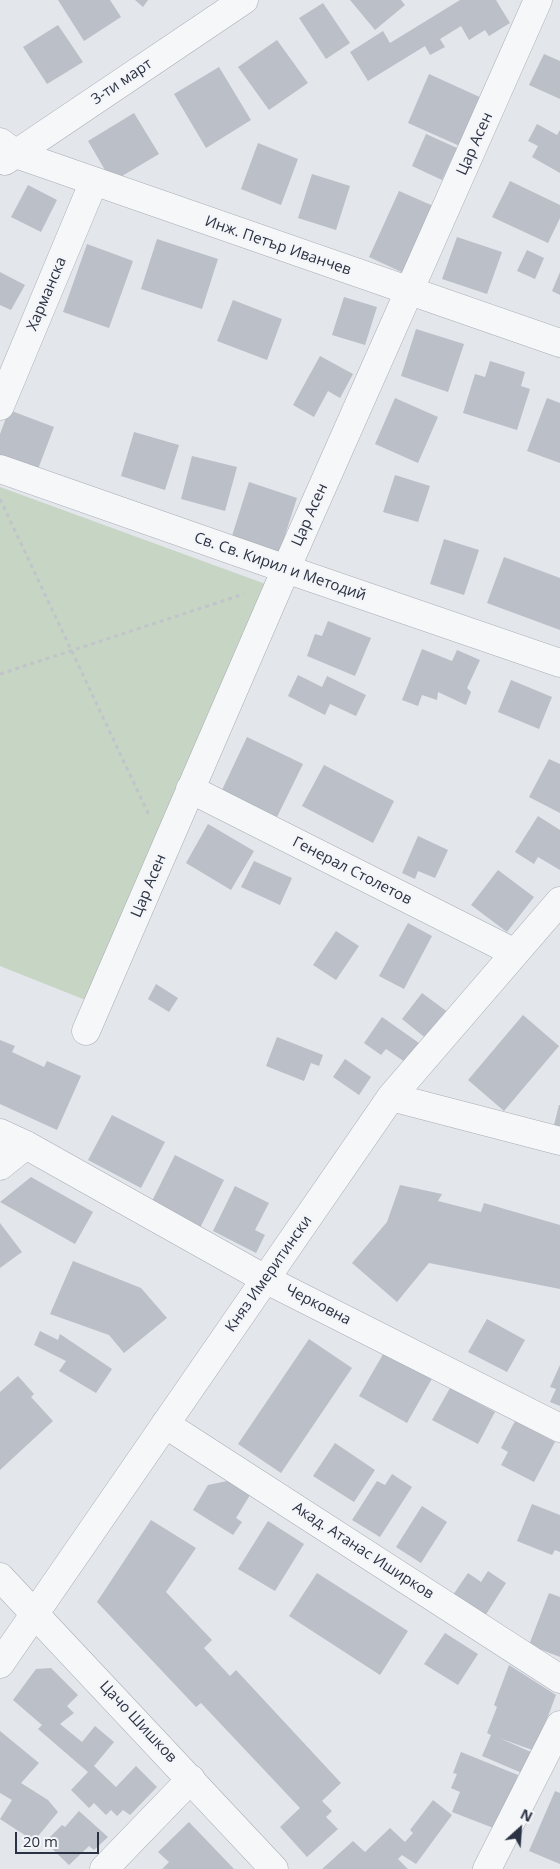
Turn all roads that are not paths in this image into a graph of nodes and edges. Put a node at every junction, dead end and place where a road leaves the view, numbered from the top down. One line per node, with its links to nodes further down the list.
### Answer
1 (244, 0): 5 (street, 3-ти март)
2 (538, 0): 7 (street, Цар Асен)
3 (542, 0): 4 (street)
4 (560, 7)
5 (5, 153): 6 (street, Инж. Петър Иванчев)
6 (94, 182): 7 (street, Инж. Петър Иванчев); 9 (street, Харманска)
7 (410, 292): 8 (street, Инж. Петър Иванчев); 11 (street, Цар Асен)
8 (560, 343)
9 (0, 406)
10 (0, 469): 11 (street, Св. Св. Кирил и Методий)
11 (286, 570): 12 (street, Св. Св. Кирил и Методий); 13 (street, Цар Асен)
12 (560, 663)
13 (190, 788): 15 (street, Генерал Столетов); 16 (street, Цар Асен)
14 (560, 901): 15 (street, Княз Имеритински)
15 (515, 953): 17 (street, Княз Имеритински)
16 (86, 1031)
17 (391, 1097): 19 (street); 22 (street, Княз Имеритински)
18 (0, 1133): 20 (street, Черковна)
19 (560, 1141)
20 (26, 1144): 21 (street); 22 (street, Черковна)
21 (0, 1166)
22 (265, 1278): 23 (street, Княз Имеритински); 24 (street, Черковна)
23 (165, 1424): 26 (street, Княз Имеритински); 28 (street, Акад. Атанас Иширков)
24 (560, 1428)
25 (0, 1577): 26 (street, Цачо Шишков)
26 (35, 1614): 27 (street, Княз Имеритински); 30 (street, Цачо Шишков)
27 (0, 1664)
28 (560, 1679)
29 (560, 1725): 33 (street)
30 (191, 1779): 31 (street); 32 (street, Цачо Шишков)
31 (104, 1869)
32 (274, 1869)
33 (487, 1869)

